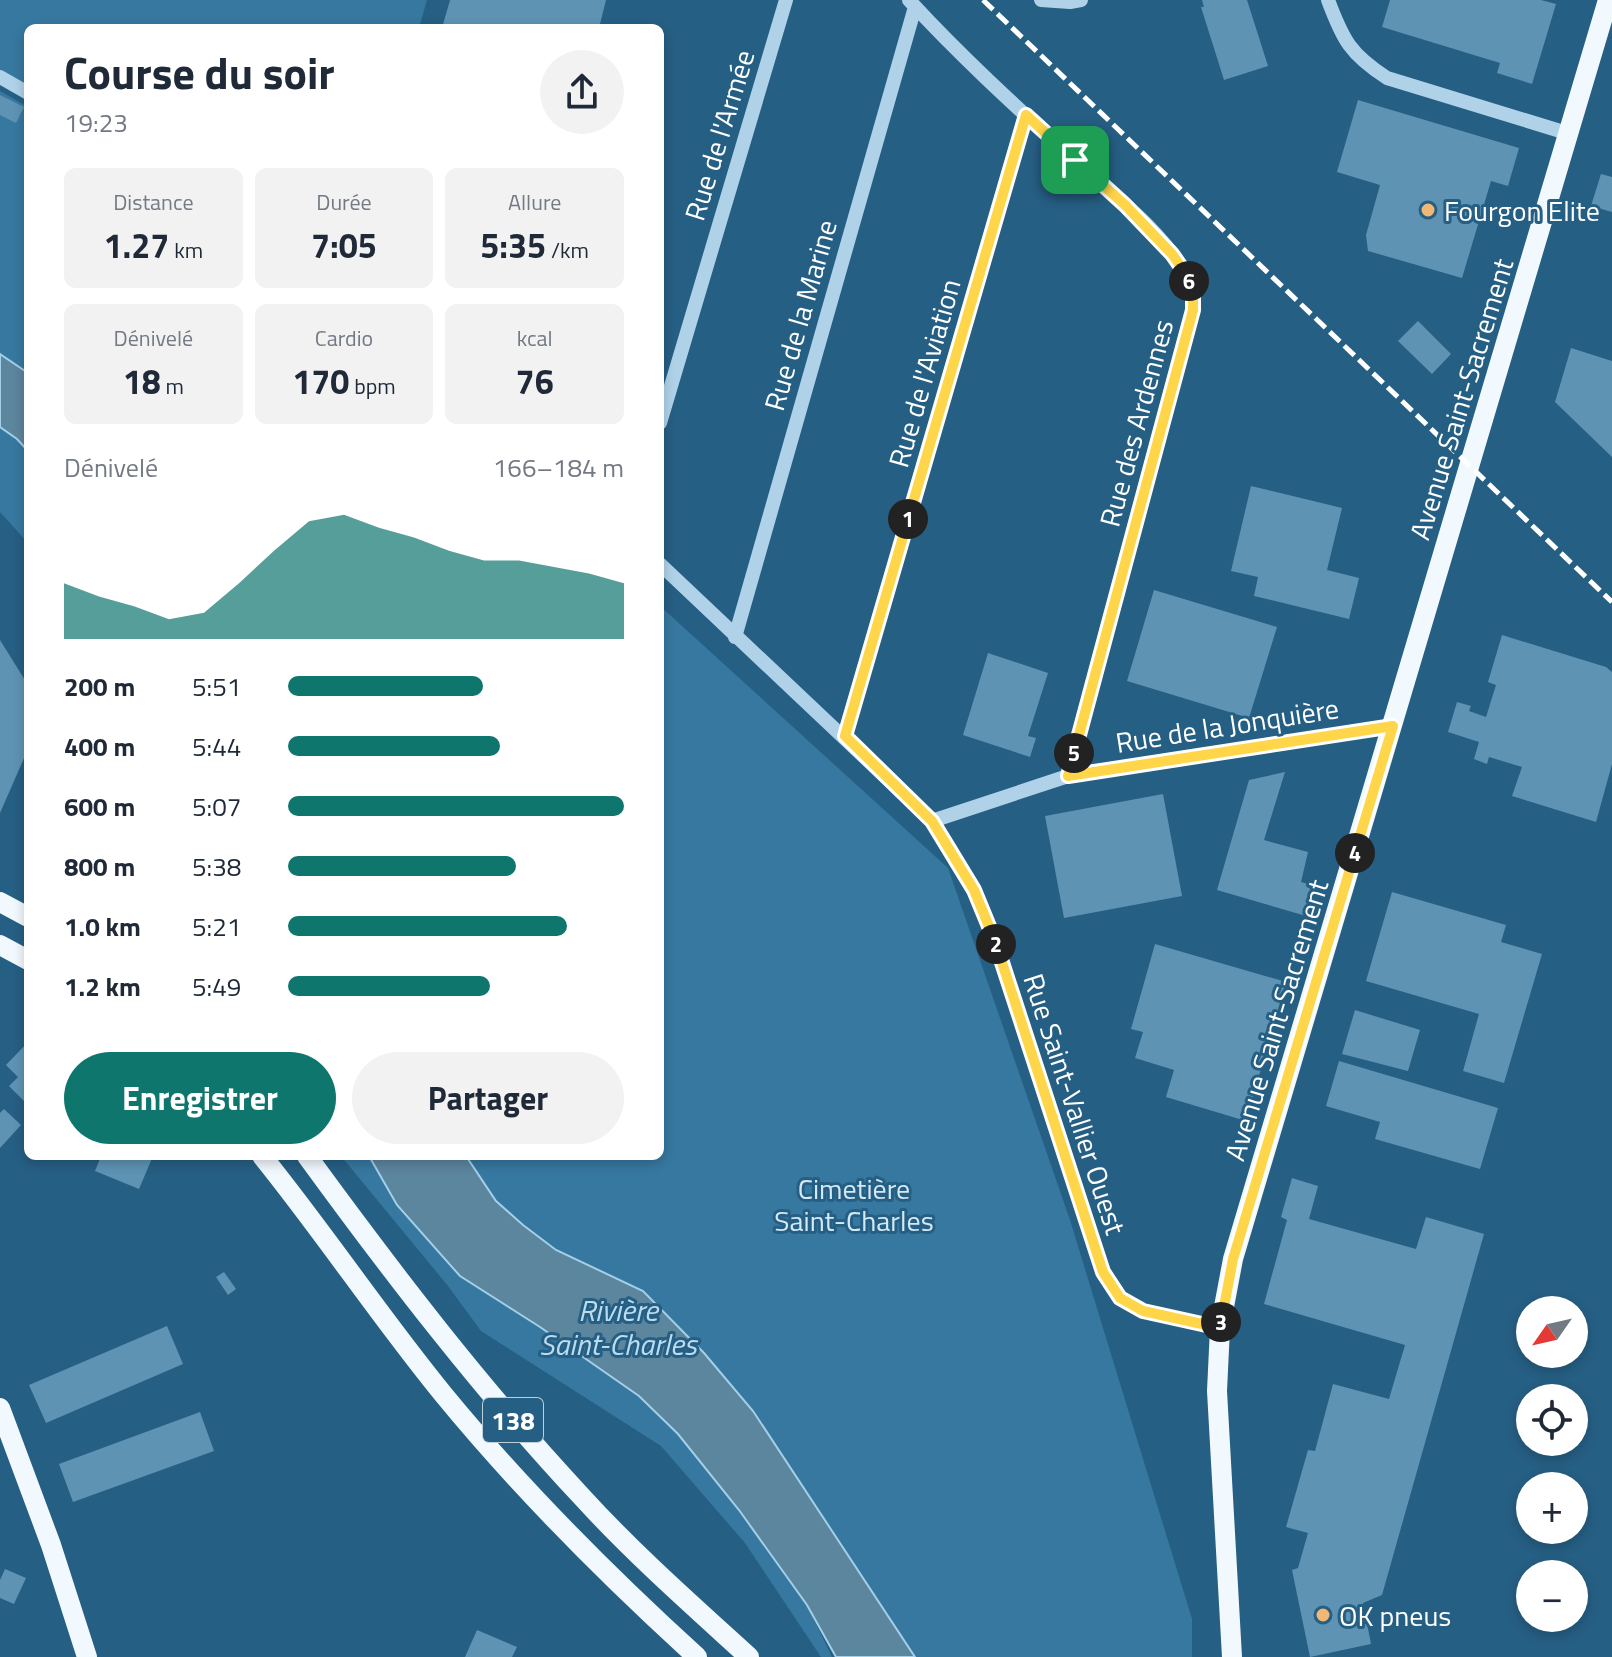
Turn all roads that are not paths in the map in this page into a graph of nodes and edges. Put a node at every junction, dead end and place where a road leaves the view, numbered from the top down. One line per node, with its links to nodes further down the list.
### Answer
1 (786, 0): 11 (street, Rue de l'Armée)
2 (1041, 0): 3 (street)
3 (1081, 0)
4 (1328, 0): 10 (street)
5 (1608, 0): 10 (main road, Avenue Saint-Sacrement)
6 (912, 4): 9 (street, Rue des Ardennes); 13 (street, Rue de la Marine)
7 (0, 77): 8 (street)
8 (24, 91)
9 (1026, 115): 15 (street, Rue de l'Aviation); 16 (street, Rue des Ardennes)
10 (1570, 134): 14 (main road, Avenue Saint-Sacrement)
11 (664, 410)
12 (664, 568): 13 (street, Rue Saint-Vallier Ouest)
13 (735, 637): 15 (street, Rue Saint-Vallier Ouest)
14 (1393, 726): 16 (street, Rue de la Jonquière); 24 (main road, Avenue Saint-Sacrement)
15 (845, 736): 17 (street, Rue Saint-Vallier Ouest)
16 (1068, 776): 17 (street, Rue de la Jonquière)
17 (932, 821): 24 (street, Rue Saint-Vallier Ouest)
18 (2, 906): 19 (main road)
19 (24, 915)
20 (0, 945): 21 (main road)
21 (24, 958)
22 (265, 1160): 27 (main road, 138)
23 (310, 1160): 28 (main road, 138)
24 (1220, 1328): 29 (main road, Avenue Saint-Sacrement)
25 (0, 1408): 26 (main road)
26 (87, 1657)
27 (697, 1657)
28 (749, 1657)
29 (1232, 1657)

